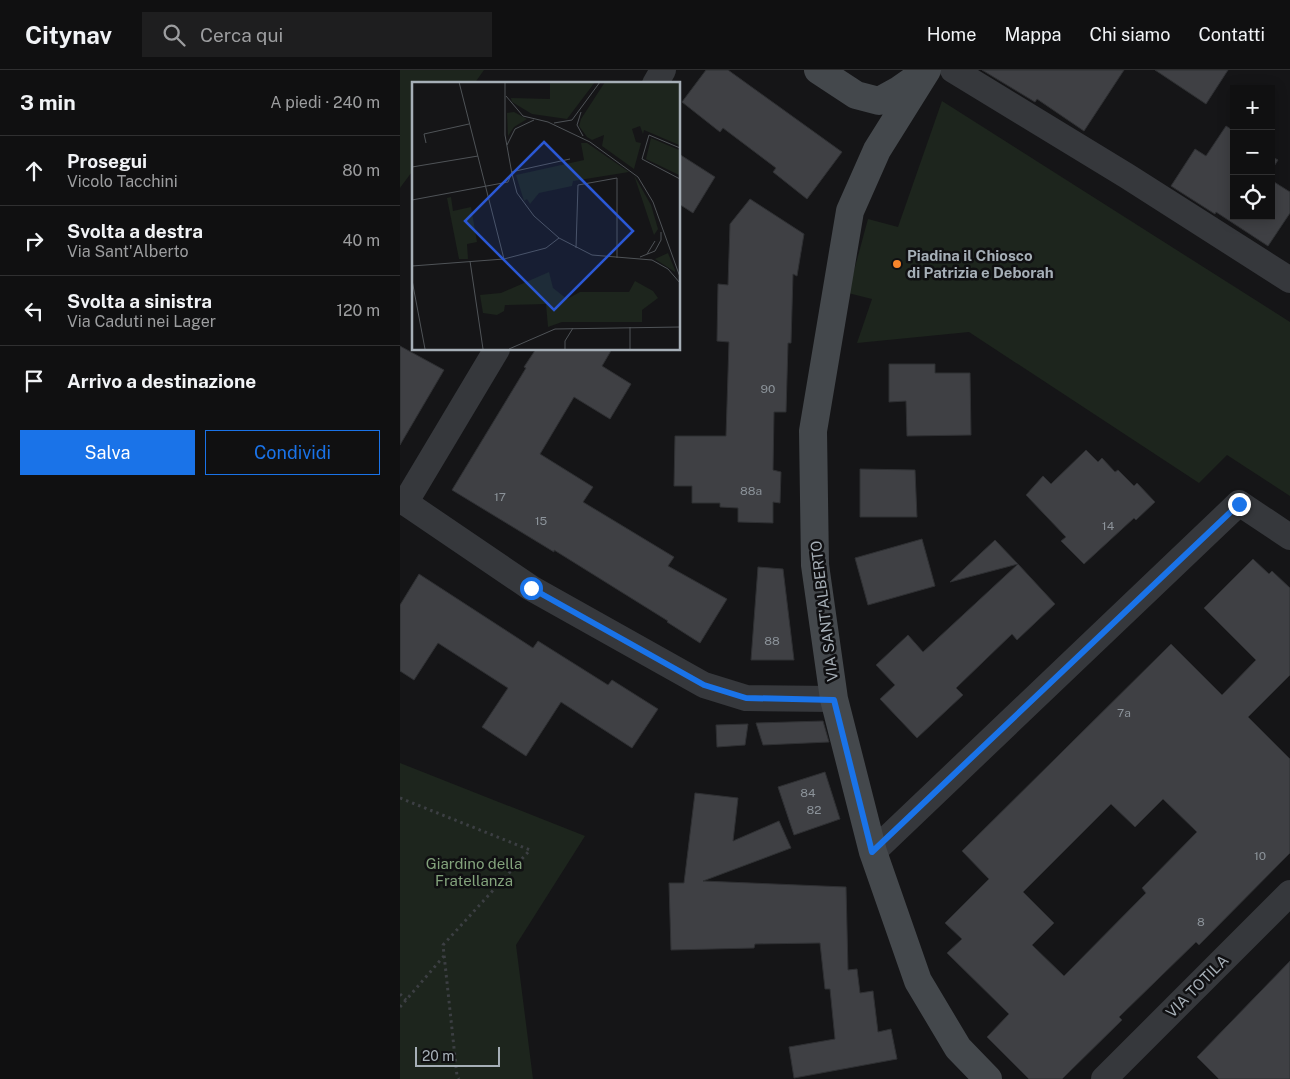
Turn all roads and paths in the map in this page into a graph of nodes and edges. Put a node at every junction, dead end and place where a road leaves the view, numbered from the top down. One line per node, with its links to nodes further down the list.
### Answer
1 (663, 70): 5 (street)
2 (818, 70): 3 (street)
3 (926, 70): 10 (street, VIA SANT'ALBERTO)
4 (953, 70): 6 (street)
5 (656, 82)
6 (1290, 280)
7 (496, 350): 8 (street)
8 (402, 501): 10 (street)
9 (1290, 537): 12 (street)
10 (834, 700): 12 (street, VIA SANT'ALBERTO)
11 (400, 798): 14 (path)
12 (872, 852): 20 (street, VIA SANT'ALBERTO)
13 (1290, 893): 21 (street, VIA TOTILA)
14 (444, 956): 16 (path); 18 (path)
15 (400, 994): 16 (path)
16 (406, 1000): 17 (path)
17 (400, 1007)
18 (458, 1078): 19 (path)
19 (452, 1079)
20 (988, 1079)
21 (1104, 1079)

